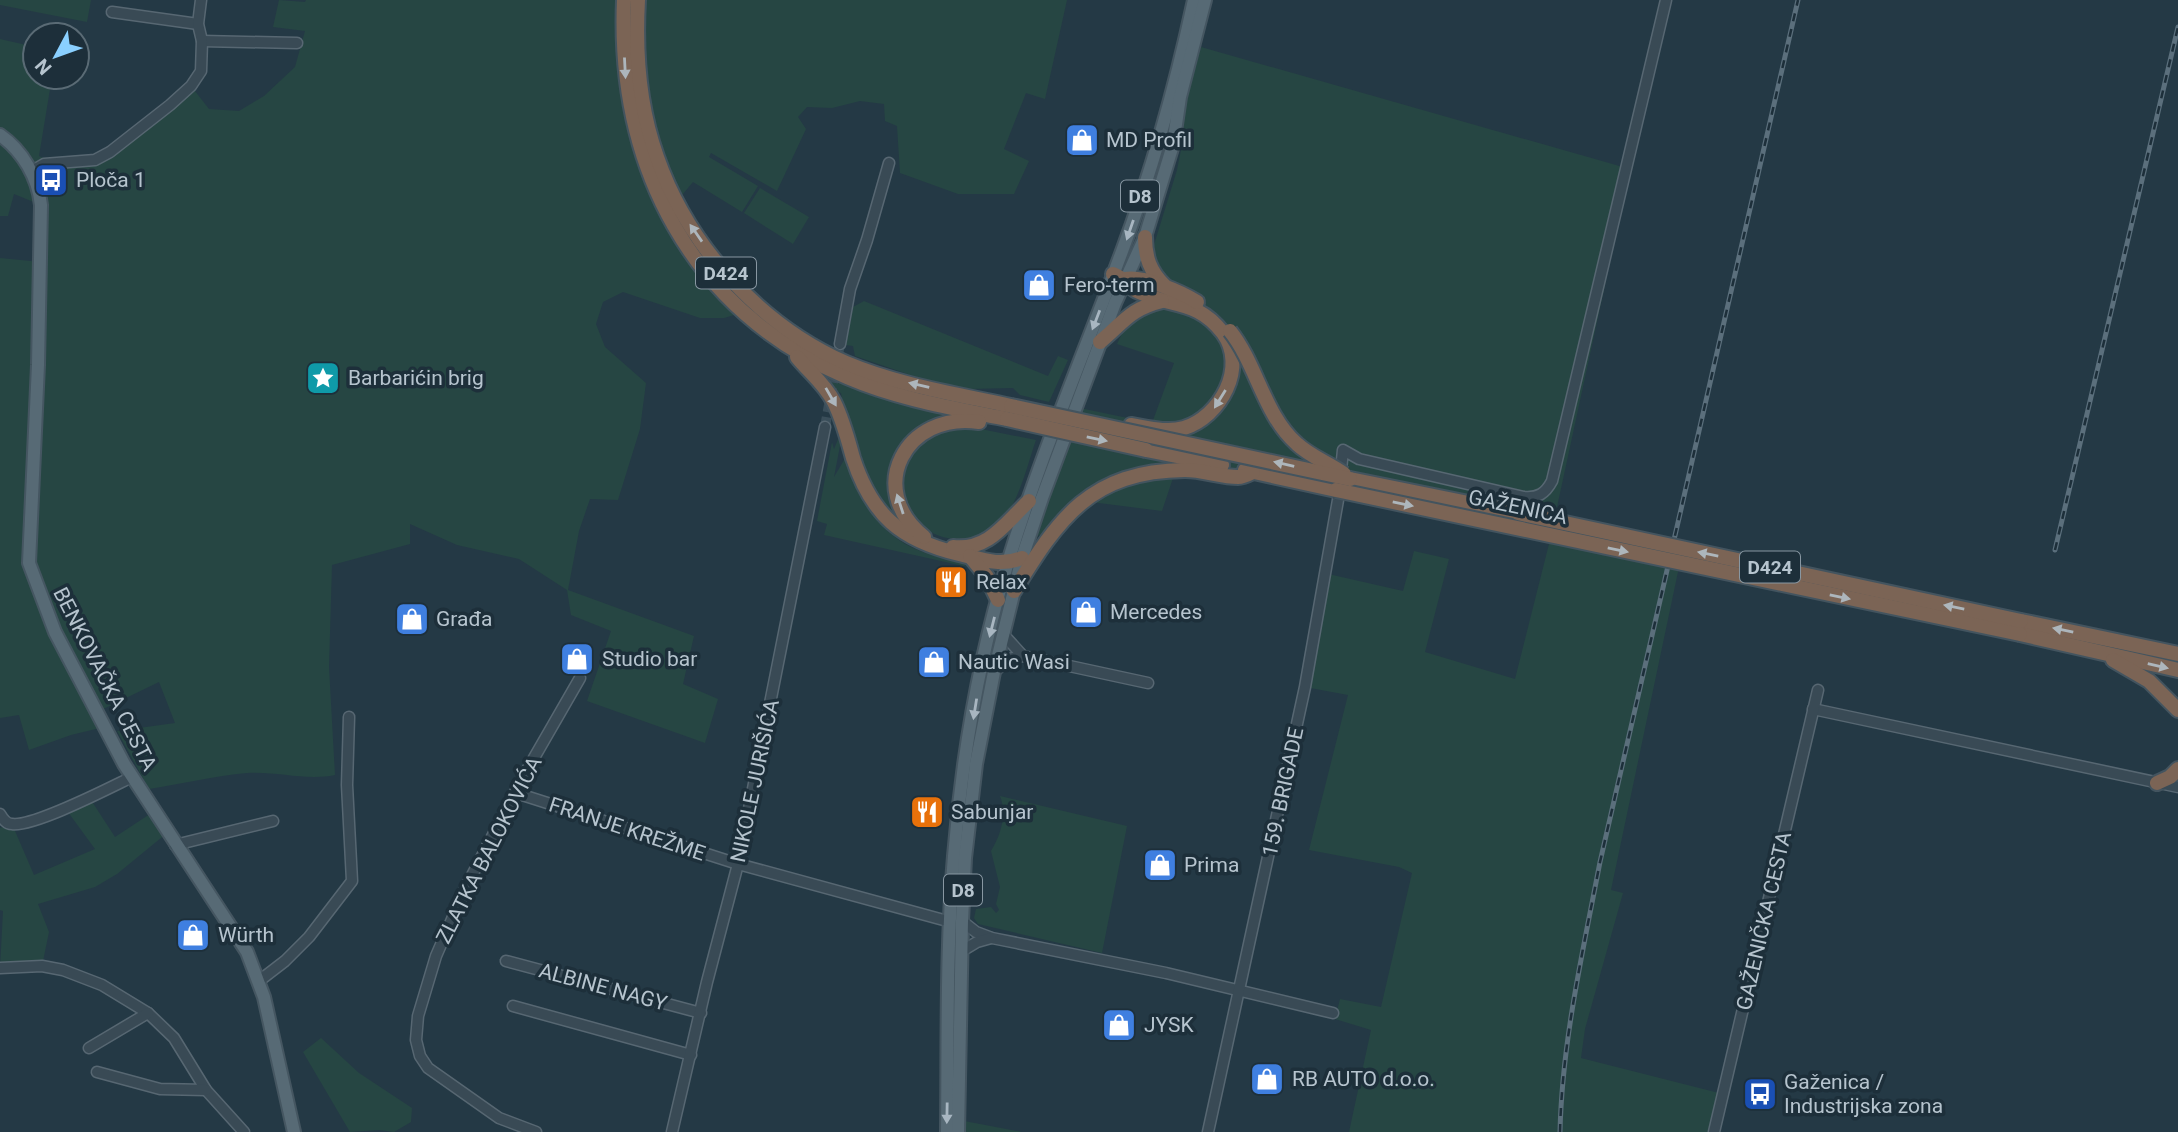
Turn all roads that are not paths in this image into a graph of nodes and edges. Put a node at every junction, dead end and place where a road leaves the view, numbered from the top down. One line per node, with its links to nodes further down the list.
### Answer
1 (201, 0): 8 (street)
2 (624, 0): 20 (highway, D424, one-way to 20)
3 (638, 0): 21 (highway, D424, one-way to 3)
4 (1194, 0): 15 (main road, D8, one-way to 15)
5 (1205, 0): 14 (main road, D8)
6 (1666, 0): 59 (street, 159. BRIGADE)
7 (112, 12): 8 (street)
8 (198, 24): 9 (street)
9 (202, 41): 10 (street); 13 (street)
10 (298, 43)
11 (0, 135): 13 (main road, BENKOVAČKA CESTA)
12 (889, 163): 19 (street)
13 (32, 171): 45 (main road, BENKOVAČKA CESTA)
14 (1145, 237): 15 (main road, D8); 16 (highway)
15 (1120, 277): 16 (highway); 18 (main road, D8); 26 (main road, D8, one-way to 26)
16 (1167, 295): 17 (highway); 18 (highway)
17 (1227, 333): 22 (highway, one-way to 22); 25 (highway, bridge)
18 (1100, 342): 28 (main road, D8)
19 (840, 344)
20 (787, 345): 21 (highway, D424); 27 (highway, one-way to 27)
21 (1009, 413): 22 (highway, GAŽENICA / D424, bridge); 24 (highway, GAŽENICA / D424, one-way to 24, bridge); 26 (highway, one-way to 21)
22 (1099, 425): 25 (highway, GAŽENICA / D424, one-way to 22, bridge)
23 (825, 427): 52 (street, NIKOLE JURIŠIĆA)
24 (1253, 472): 29 (highway); 31 (highway, GAŽENICA / D424, one-way to 31, bridge)
25 (1350, 480): 31 (highway, GAŽENICA / D424, one-way to 25, bridge)
26 (1030, 501): 28 (main road, D8)
27 (970, 556): 28 (highway); 30 (highway)
28 (1015, 561): 29 (main road, D8); 30 (main road, D8)
29 (1014, 591): 32 (main road, D8)
30 (998, 600): 53 (main road, D8, one-way to 53)
31 (2021, 628): 33 (highway, D424); 34 (highway, D424, one-way to 31)
32 (1003, 634): 35 (street); 37 (main road, D8)
33 (2099, 652): 36 (highway, D424, one-way to 36); 42 (highway)
34 (2178, 654)
35 (1023, 656): 37 (street); 39 (street)
36 (2178, 670)
37 (993, 672): 53 (main road, D8)
38 (580, 678): 48 (street, ZLATKA BALOKOVIĆA)
39 (1148, 683)
40 (1818, 690): 41 (street, GAŽENIČKA CESTA)
41 (1814, 709): 46 (street); 75 (street, GAŽENIČKA CESTA)
42 (2178, 710)
43 (349, 718): 58 (street)
44 (2178, 769): 46 (highway)
45 (131, 777): 49 (street); 51 (main road, BENKOVAČKA CESTA)
46 (2157, 783): 47 (street)
47 (2178, 787)
48 (516, 793): 52 (street, FRANJE KREŽME); 70 (street, ZLATKA BALOKOVIĆA)
49 (0, 814)
50 (273, 821): 51 (street)
51 (175, 845): 58 (main road, BENKOVAČKA CESTA)
52 (738, 864): 53 (street, FRANJE KREŽME); 62 (street, NIKOLE JURIŠIĆA)
53 (957, 921): 54 (street, FRANJE KREŽME); 55 (main road, D8); 72 (main road, D8, one-way to 72)
54 (992, 938): 55 (street); 59 (street, FRANJE KREŽME)
55 (962, 951): 73 (main road, D8)
56 (506, 961): 62 (street, ALBINE NAGY)
57 (0, 968): 61 (street)
58 (259, 981): 69 (main road, BENKOVAČKA CESTA)
59 (1240, 991): 63 (street, FRANJE KREŽME); 74 (street, 159. BRIGADE)
60 (513, 1006): 65 (street)
61 (148, 1013): 64 (street); 67 (street)
62 (701, 1013): 65 (street, NIKOLE JURIŠIĆA)
63 (1333, 1013)
64 (89, 1048)
65 (691, 1055): 71 (street, NIKOLE JURIŠIĆA)
66 (97, 1072): 67 (street)
67 (206, 1090): 68 (street)
68 (244, 1132)
69 (294, 1132)
70 (536, 1132)
71 (672, 1132)
72 (947, 1132)
73 (958, 1132)
74 (1208, 1132)
75 (1714, 1132)

